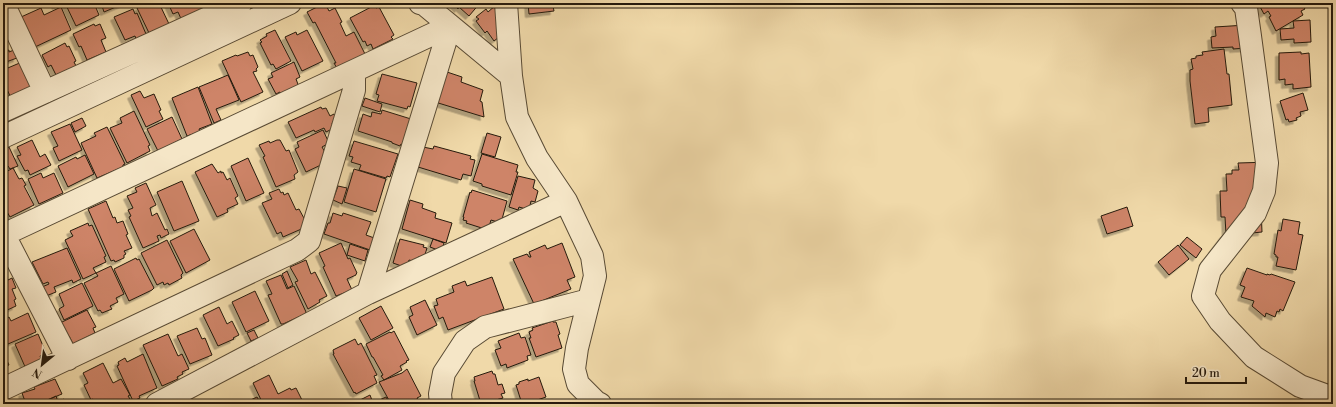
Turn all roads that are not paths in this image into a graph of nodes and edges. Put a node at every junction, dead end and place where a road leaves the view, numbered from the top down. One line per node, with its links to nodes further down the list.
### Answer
1 (241, 3): 10 (street)
2 (290, 3): 12 (street)
3 (423, 3): 7 (street)
4 (506, 3): 9 (street)
5 (1242, 3): 19 (street)
6 (5, 4): 10 (street)
7 (450, 26): 8 (street); 9 (street); 15 (street)
8 (354, 72): 14 (street); 17 (street)
9 (511, 76): 13 (street)
10 (45, 92): 11 (street)
11 (3, 111)
12 (3, 137)
13 (566, 201): 15 (street); 16 (street)
14 (3, 234): 17 (street)
15 (368, 293): 20 (street)
16 (589, 300): 21 (street); 22 (street)
17 (68, 359): 18 (street)
18 (3, 389)
19 (1333, 398)
20 (157, 404)
21 (441, 404)
22 (600, 404)

